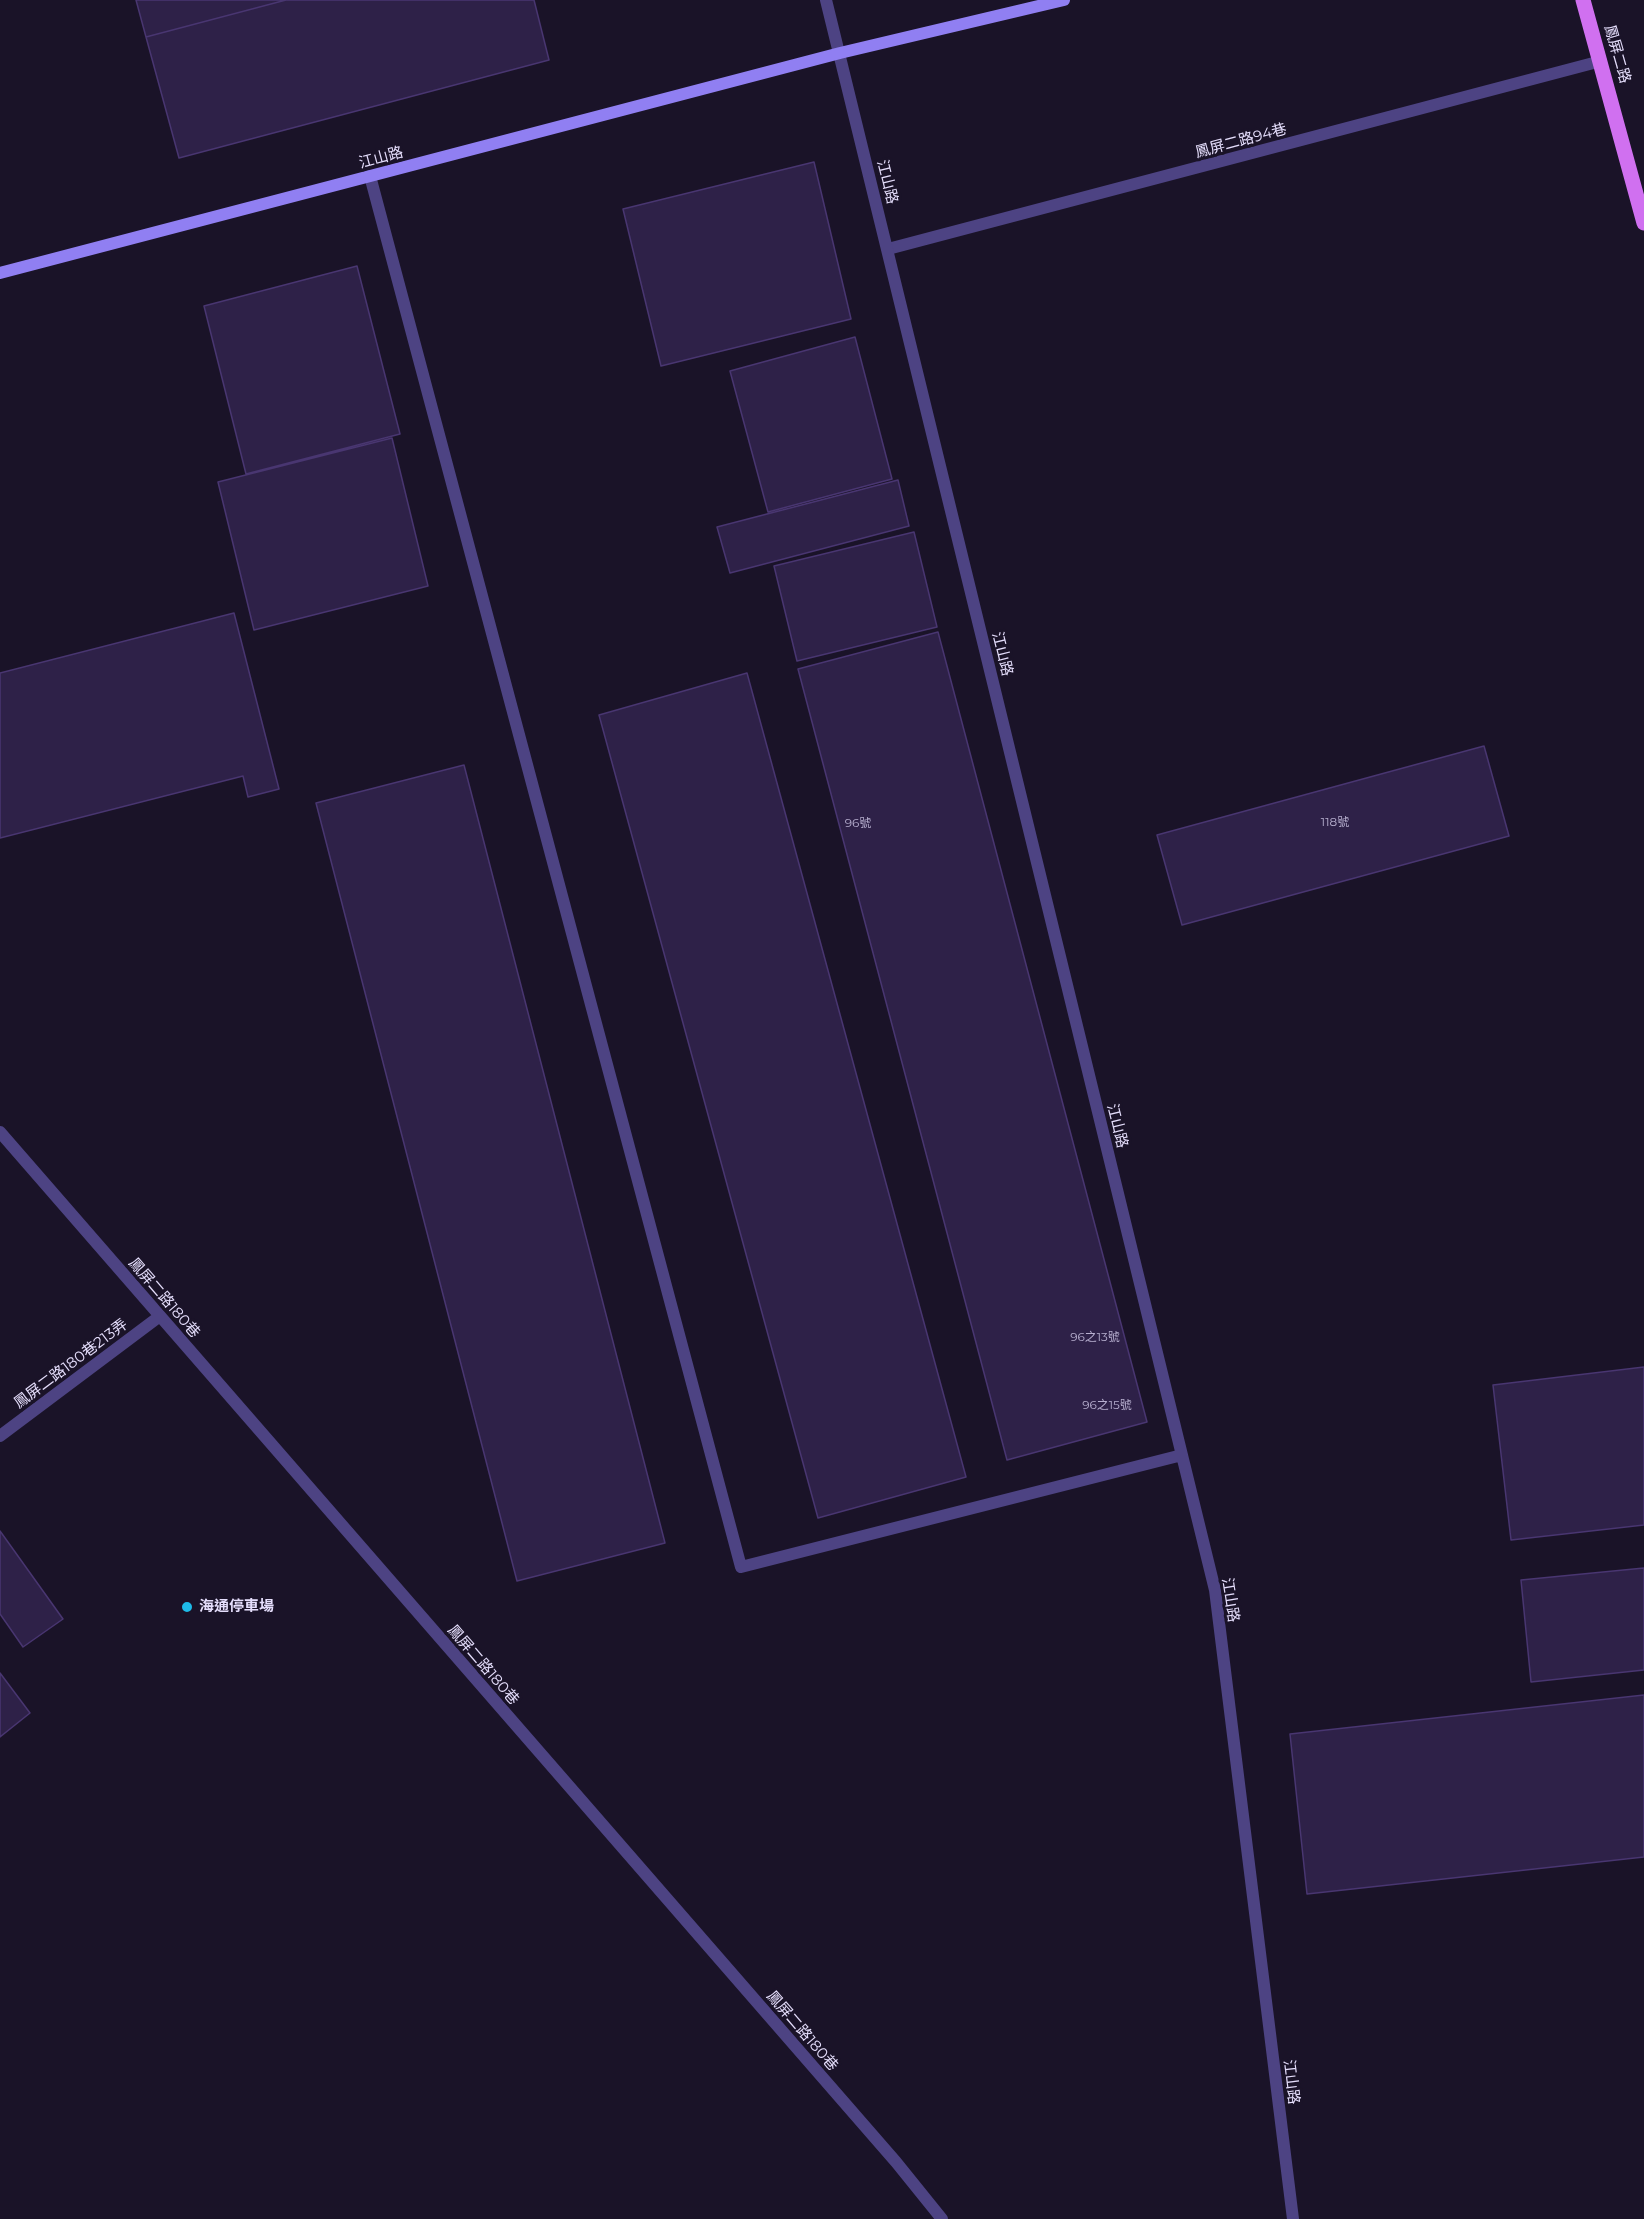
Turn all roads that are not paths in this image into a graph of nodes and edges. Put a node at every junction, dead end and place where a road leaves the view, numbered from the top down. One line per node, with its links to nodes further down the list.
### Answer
1 (826, 0): 4 (street, 江山路)
2 (1064, 0): 4 (street, 江山路)
3 (1583, 0): 5 (main road, 鳳屏二路)
4 (840, 53): 6 (street, 江山路); 8 (street, 江山路)
5 (1601, 62): 7 (main road, 鳳屏二路); 8 (street, 鳳屏二路94巷)
6 (370, 176): 9 (street, 江山路); 13 (street)
7 (1644, 223)
8 (888, 249): 13 (street, 江山路)
9 (0, 273)
10 (0, 1132): 11 (street, 鳳屏二路180巷)
11 (160, 1316): 12 (street, 鳳屏二路180巷213弄); 14 (street, 鳳屏二路180巷)
12 (0, 1436)
13 (1182, 1455): 15 (street, 江山路)
14 (942, 2219)
15 (1293, 2219)

